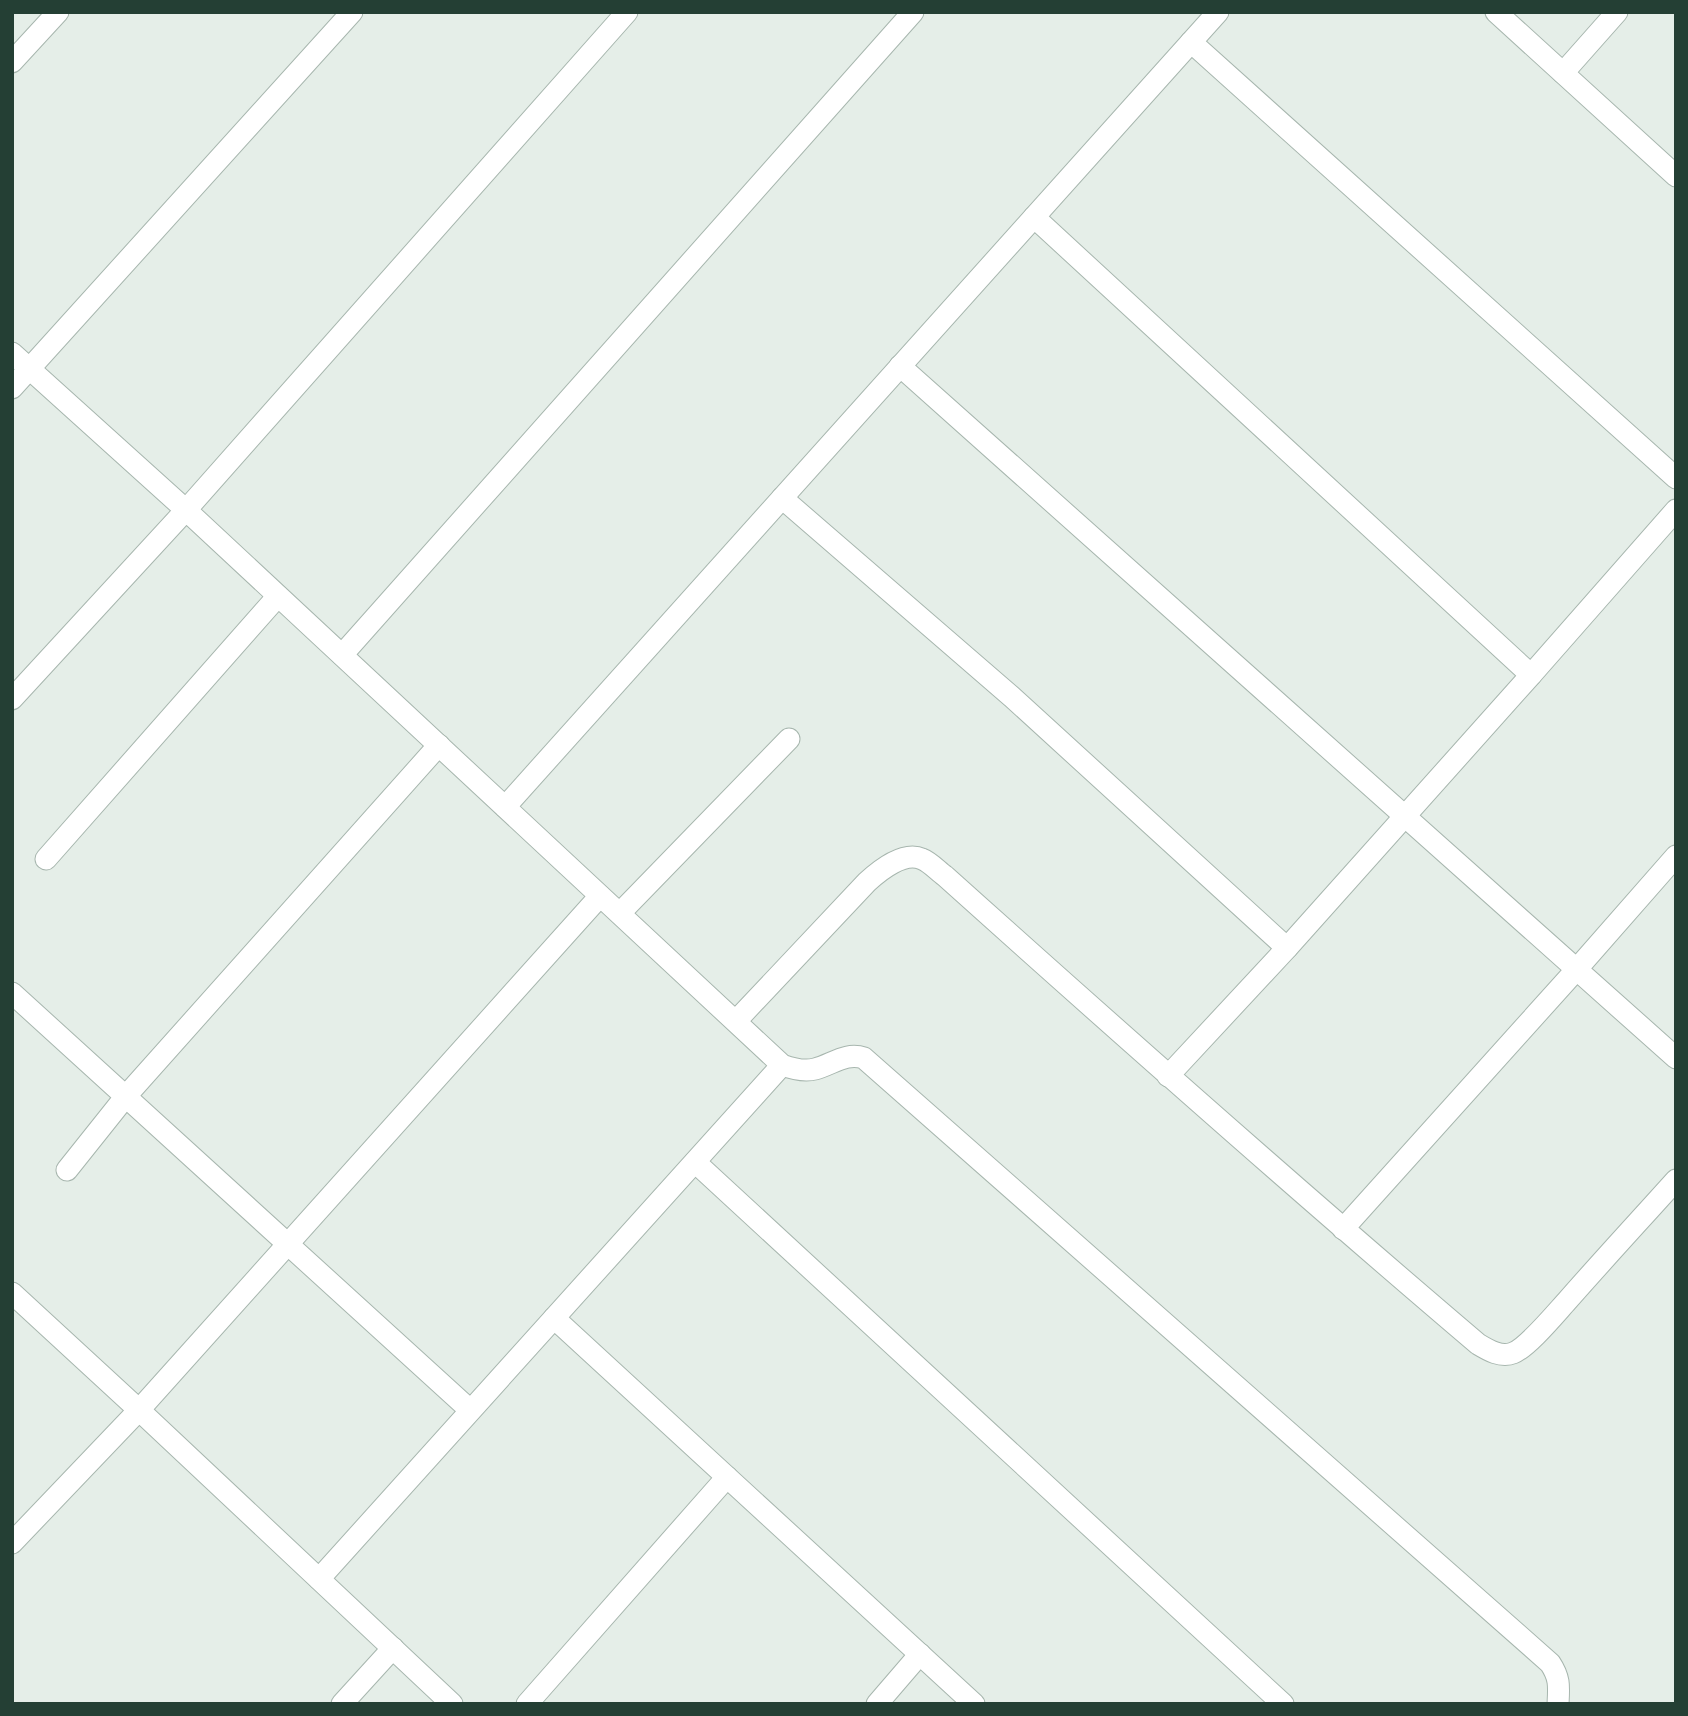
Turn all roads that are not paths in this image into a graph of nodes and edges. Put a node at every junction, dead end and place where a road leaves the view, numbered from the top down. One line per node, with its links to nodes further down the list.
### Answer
1 (58, 12): 9 (street)
2 (352, 12): 15 (street)
3 (626, 12): 19 (street)
4 (913, 12): 22 (street)
5 (1218, 12): 8 (street)
6 (1496, 12): 10 (street)
7 (1617, 12): 10 (street)
8 (1191, 42): 12 (street); 17 (street)
9 (12, 62)
10 (1563, 73): 11 (street)
11 (1676, 176)
12 (1034, 217): 14 (street); 23 (street)
13 (12, 353): 15 (street)
14 (900, 366): 18 (street); 28 (street)
15 (30, 369): 16 (street); 19 (street)
16 (12, 388)
17 (1676, 478)
18 (782, 498): 27 (street); 33 (street)
19 (186, 510): 21 (street); 24 (street)
20 (1676, 510): 23 (street)
21 (278, 596): 22 (street); 30 (street)
22 (342, 655): 26 (street)
23 (1531, 676): 28 (street)
24 (12, 699)
25 (789, 739): 32 (street)
26 (439, 745): 27 (street); 40 (street)
27 (505, 807): 31 (street)
28 (1405, 816): 33 (street); 34 (street)
29 (1676, 856): 34 (street)
30 (46, 859)
31 (600, 896): 32 (street); 45 (street)
32 (620, 913): 36 (street)
33 (1287, 948): 39 (street)
34 (1576, 970): 37 (street); 44 (street)
35 (12, 993): 40 (street)
36 (736, 1021): 38 (street); 39 (street)
37 (1676, 1058)
38 (782, 1065): 41 (street); 61 (street)
39 (1168, 1076): 44 (street)
40 (126, 1096): 42 (street); 45 (street)
41 (695, 1161): 47 (street); 60 (street)
42 (66, 1170)
43 (1676, 1180): 44 (street)
44 (1343, 1229)
45 (289, 1244): 48 (street); 49 (street)
46 (12, 1293): 48 (street)
47 (554, 1318): 49 (street); 50 (street)
48 (139, 1410): 51 (street); 52 (street)
49 (470, 1410): 52 (street)
50 (727, 1476): 54 (street); 57 (street)
51 (12, 1543)
52 (319, 1579): 53 (street)
53 (393, 1648): 55 (street); 56 (street)
54 (920, 1654): 58 (street); 59 (street)
55 (342, 1704)
56 (452, 1704)
57 (527, 1704)
58 (877, 1704)
59 (974, 1704)
60 (1283, 1704)
61 (1558, 1704)

